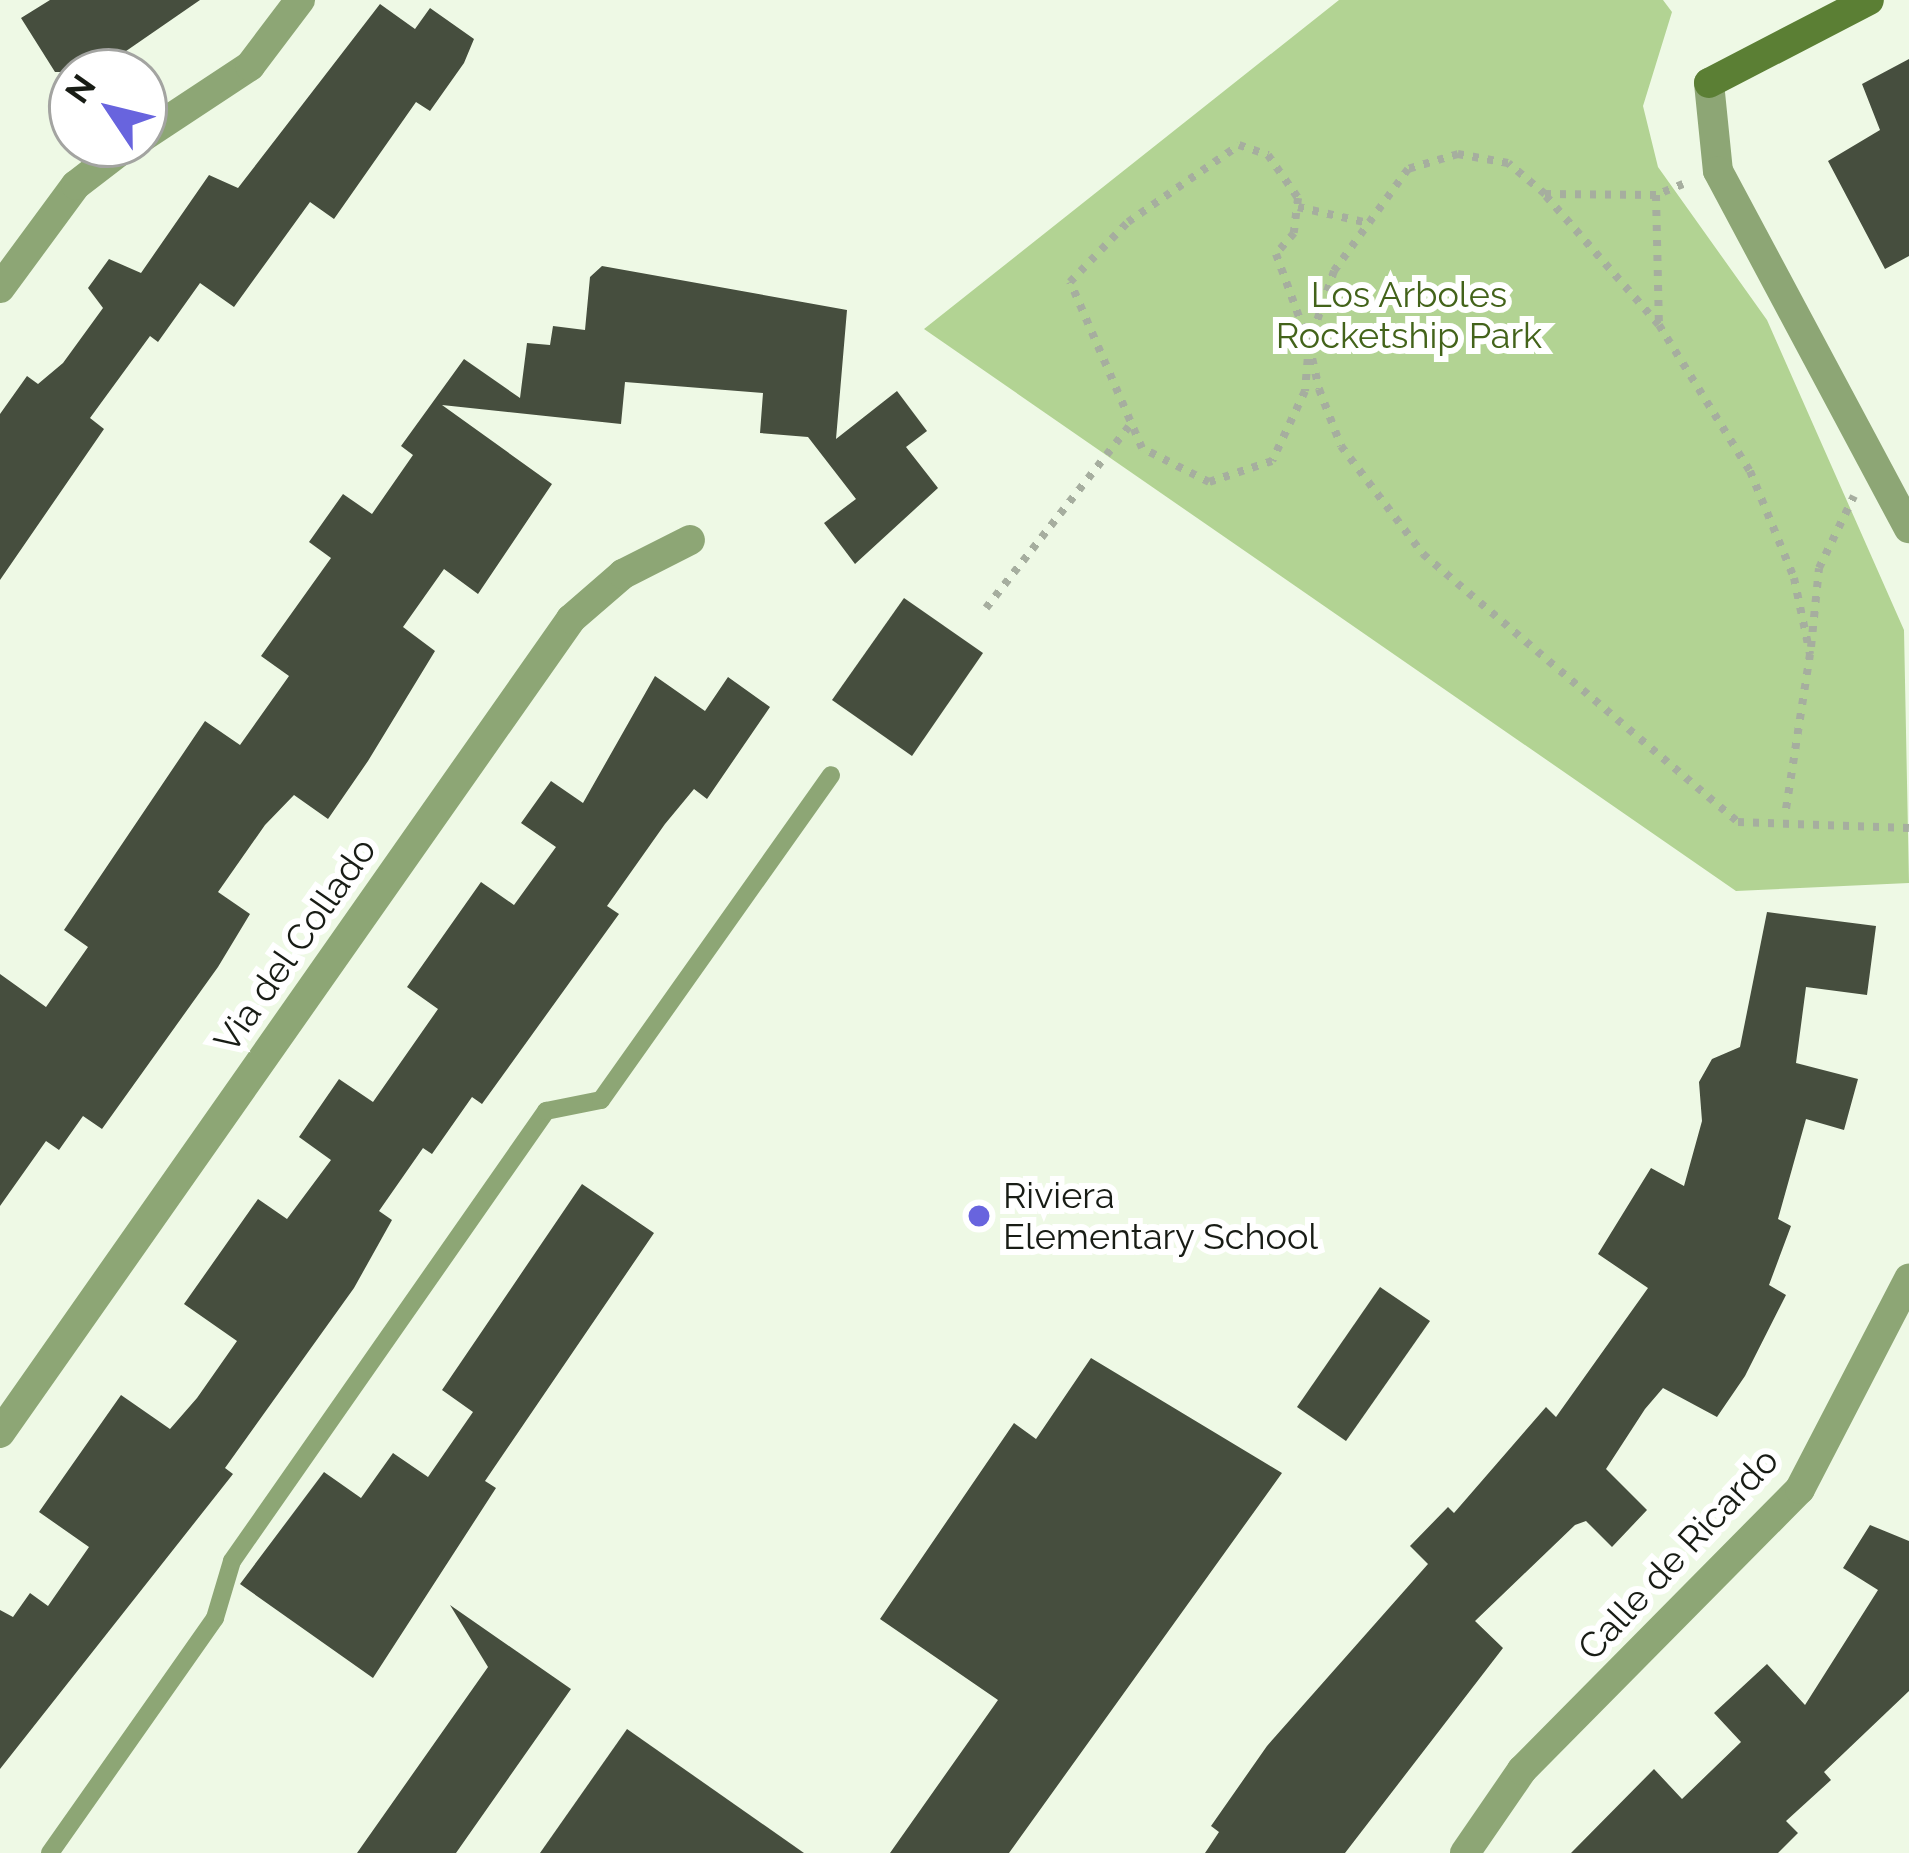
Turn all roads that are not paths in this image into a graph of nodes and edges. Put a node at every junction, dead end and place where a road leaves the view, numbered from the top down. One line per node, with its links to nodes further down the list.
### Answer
1 (300, 0): 3 (street)
2 (1869, 0): 6 (street)
3 (168, 120)
4 (98, 168): 5 (street)
5 (0, 288)
6 (1909, 526)
7 (690, 541): 10 (street, Via del Collado)
8 (831, 776): 11 (lane)
9 (1909, 1279): 12 (street, Calle de Ricardo)
10 (0, 1433)
11 (50, 1853)
12 (1465, 1853)

